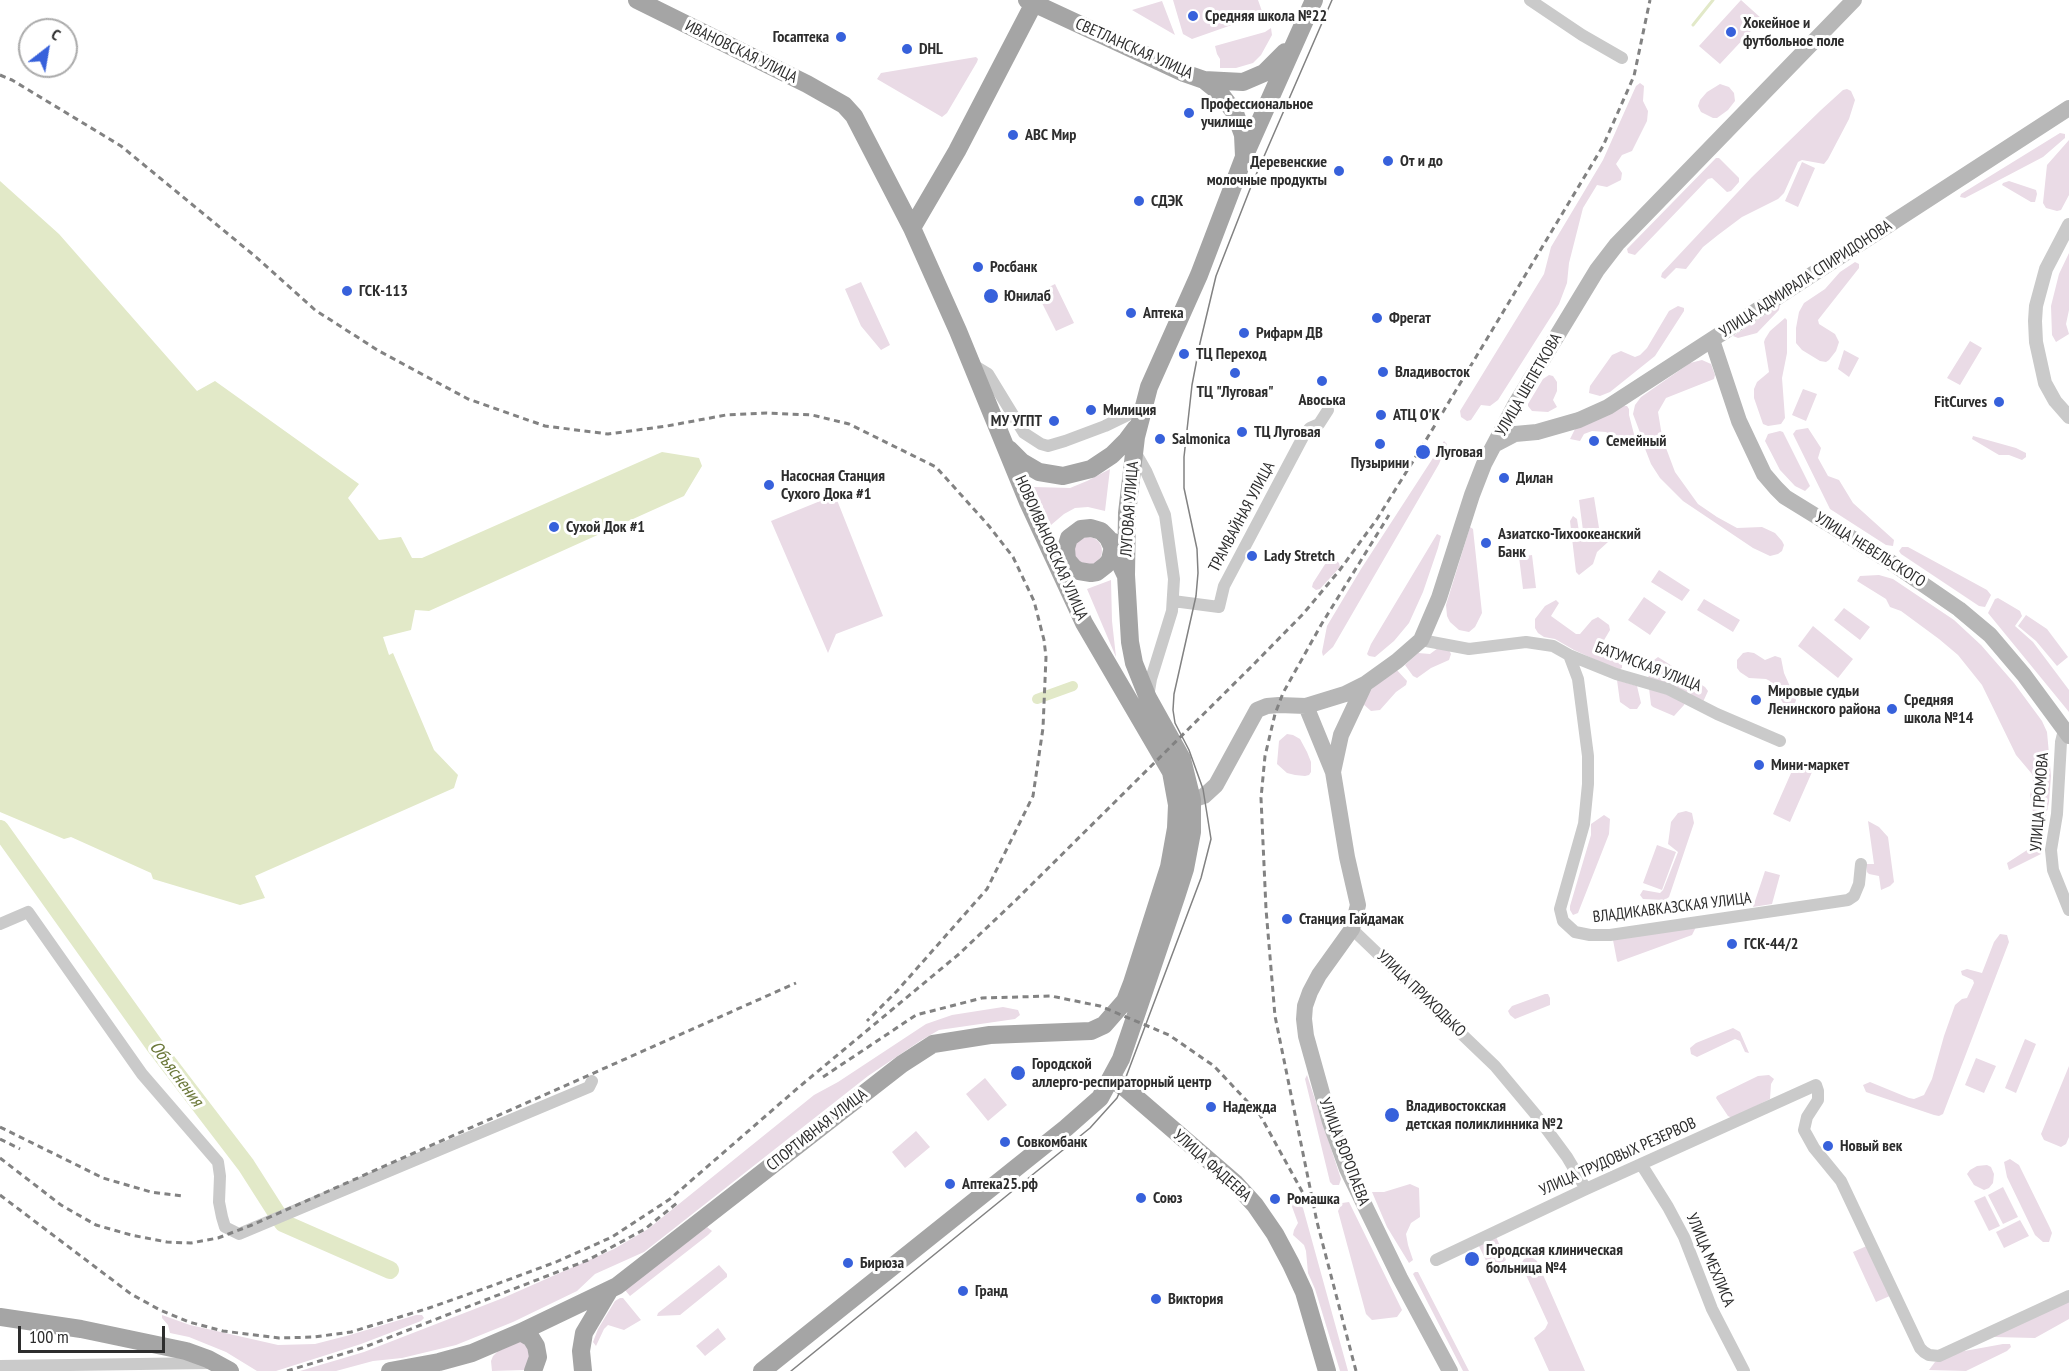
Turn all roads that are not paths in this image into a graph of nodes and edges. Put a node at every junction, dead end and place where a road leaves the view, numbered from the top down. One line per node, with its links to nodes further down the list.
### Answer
1 (637, 0): 9 (main road, ИВАНОВСКАЯ УЛИЦА)
2 (1314, 0): 6 (main road, ЛУГОВАЯ УЛИЦА)
3 (1530, 0): 7 (street)
4 (1854, 0): 17 (main road, УЛИЦА ШЕПЕТКОВА)
5 (1030, 2): 8 (main road, СВЕТЛАНСКАЯ УЛИЦА); 13 (main road)
6 (1297, 36): 8 (main road, СВЕТЛАНСКАЯ УЛИЦА); 11 (main road, ЛУГОВАЯ УЛИЦА)
7 (1622, 58)
8 (1204, 80): 11 (main road)
9 (844, 105): 13 (main road, НОВОИВАНОВСКАЯ УЛИЦА)
10 (2069, 108): 14 (main road, УЛИЦА АДМИРАЛА СПИРИДОНОВА)
11 (1244, 157): 18 (main road, ЛУГОВАЯ УЛИЦА)
12 (2069, 225): 19 (street)
13 (912, 228): 15 (main road, НОВОИВАНОВСКАЯ УЛИЦА)
14 (1712, 340): 20 (main road, УЛИЦА АДМИРАЛА СПИРИДОНОВА); 36 (main road, УЛИЦА НЕВЕЛЬСКОГО)
15 (973, 365): 18 (street); 21 (main road, НОВОИВАНОВСКАЯ УЛИЦА)
16 (1328, 410): 30 (street, ТРАМВАЙНАЯ УЛИЦА)
17 (1512, 412): 20 (main road); 22 (main road, УЛИЦА ШЕПЕТКОВА)
18 (1142, 415): 21 (main road); 23 (main road, ЛУГОВАЯ УЛИЦА)
19 (2069, 417)
20 (1536, 432): 22 (main road, УЛИЦА АДМИРАЛА СПИРИДОНОВА)
21 (1004, 444): 25 (main road, НОВОИВАНОВСКАЯ УЛИЦА)
22 (1494, 445): 31 (main road, УЛИЦА ШЕПЕТКОВА)
23 (1134, 450): 24 (main road, ЛУГОВАЯ УЛИЦА); 30 (street)
24 (1127, 513): 26 (main road); 28 (main road, ЛУГОВАЯ УЛИЦА)
25 (1047, 539): 27 (main road); 29 (main road, НОВОИВАНОВСКАЯ УЛИЦА)
26 (1111, 548): 27 (main road); 27 (main road); 28 (main road)
27 (1067, 558): 29 (main road)
28 (1126, 575): 34 (main road, ЛУГОВАЯ УЛИЦА)
29 (1068, 587): 44 (main road, НОВОИВАНОВСКАЯ УЛИЦА)
30 (1173, 601): 34 (street)
31 (1421, 640): 32 (street); 33 (main road, УЛИЦА ШЕПЕТКОВА)
32 (1569, 655): 37 (street, БАТУМСКАЯ УЛИЦА); 40 (street, ВЛАДИКАВКАЗСКАЯ УЛИЦА)
33 (1365, 684): 35 (main road, УЛИЦА ШЕПЕТКОВА); 38 (main road)
34 (1148, 698): 39 (main road, ЛУГОВАЯ УЛИЦА)
35 (1306, 706): 38 (main road); 39 (main road, УЛИЦА ШЕПЕТКОВА)
36 (2067, 733): 41 (street, УЛИЦА ГРОМОВА)
37 (1780, 741)
38 (1333, 771): 43 (main road)
39 (1192, 800): 45 (main road, ЛУГОВАЯ УЛИЦА)
40 (1861, 864)
41 (2069, 910)
42 (0, 924): 46 (street)
43 (1352, 929): 48 (street, УЛИЦА ПРИХОДЬКО); 61 (main road, УЛИЦА ВОРОПАЕВА)
44 (1125, 1000): 50 (main road, СПОРТИВНАЯ УЛИЦА)
45 (1112, 1079): 59 (main road); 60 (main road, УЛИЦА ФАДЕЕВА)
46 (592, 1081)
47 (1641, 1164): 48 (street, УЛИЦА ТРУДОВЫХ РЕЗЕРВОВ); 51 (street, УЛИЦА ТРУДОВЫХ РЕЗЕРВОВ); 62 (street, УЛИЦА МЕХЛИСА)
48 (1586, 1189): 49 (street, УЛИЦА ТРУДОВЫХ РЕЗЕРВОВ)
49 (1436, 1260)
50 (610, 1289): 53 (main road); 58 (main road, СПОРТИВНАЯ УЛИЦА)
51 (2069, 1296)
52 (0, 1317): 55 (main road)
53 (521, 1332): 56 (main road); 57 (main road)
54 (0, 1366): 55 (street)
55 (222, 1367)
56 (400, 1371)
57 (533, 1371)
58 (583, 1371)
59 (762, 1371)
60 (1327, 1371)
61 (1450, 1371)
62 (1744, 1371)

